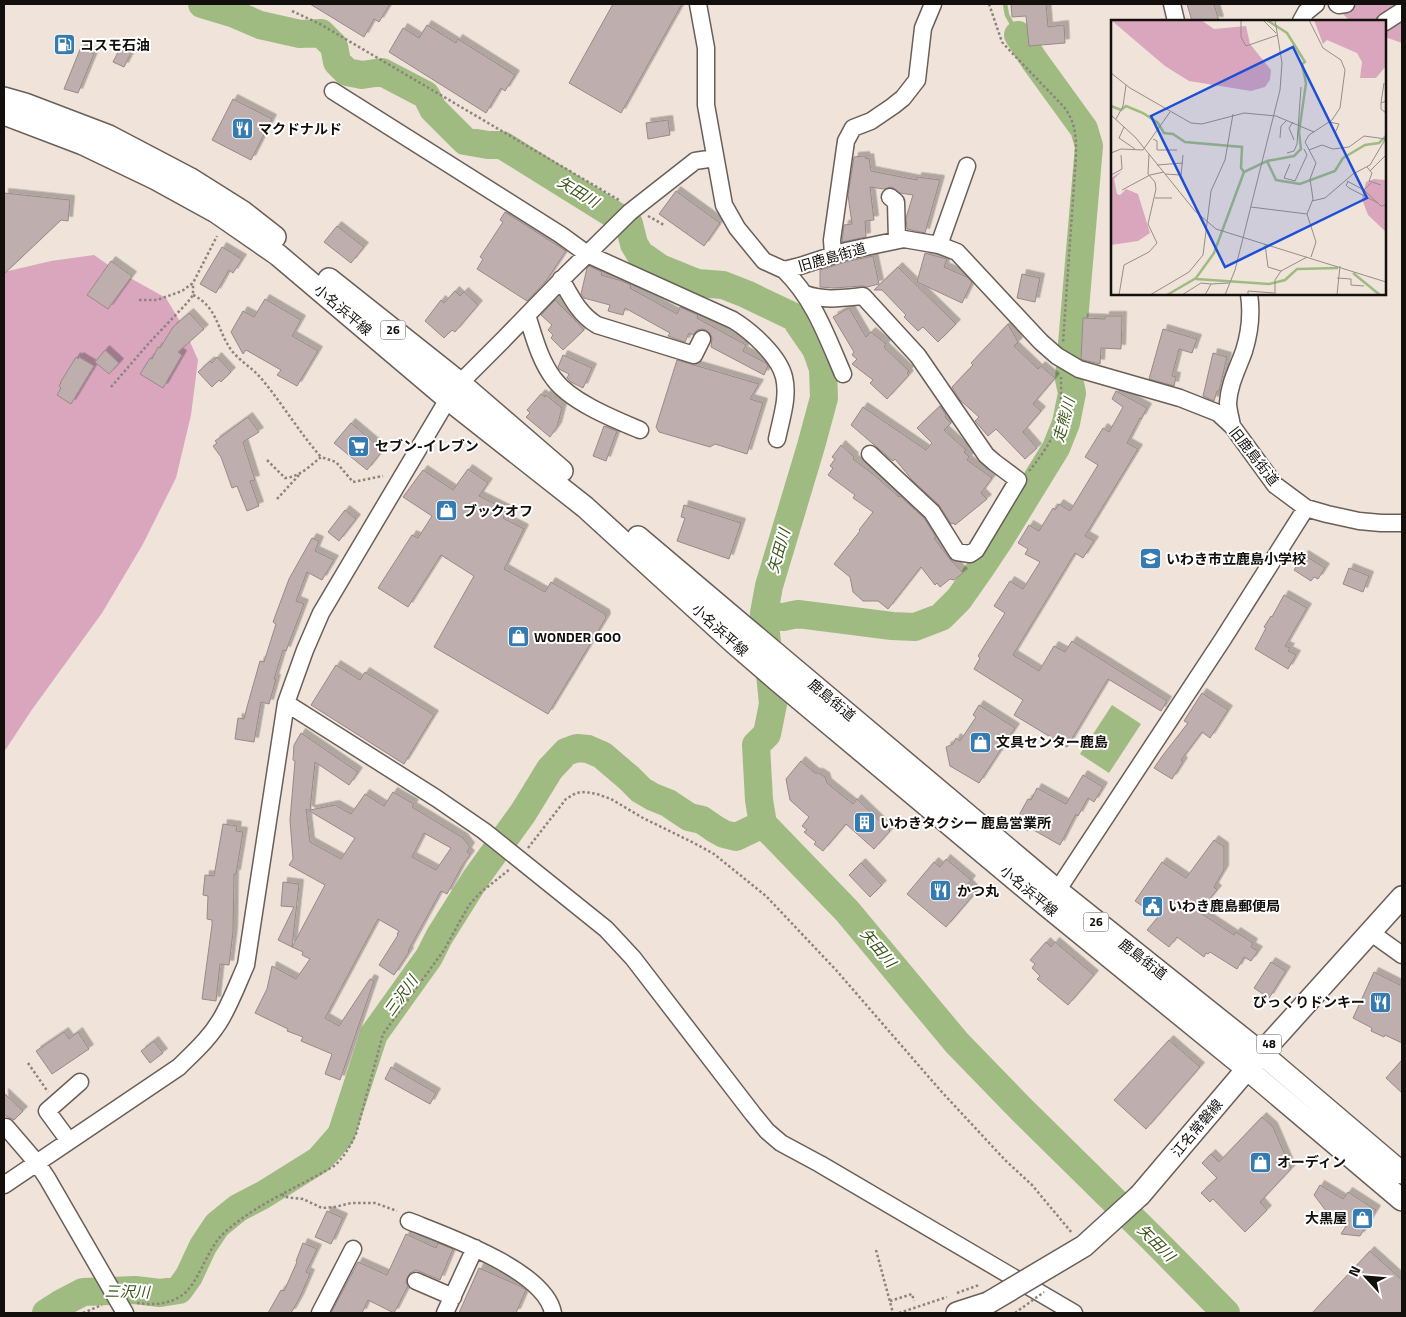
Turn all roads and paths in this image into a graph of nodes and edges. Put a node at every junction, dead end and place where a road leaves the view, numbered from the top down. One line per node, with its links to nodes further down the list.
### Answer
1 (989, 4): 35 (path)
2 (1172, 4): 10 (street)
3 (1316, 4): 11 (street)
4 (1337, 4): 5 (street)
5 (1346, 4)
6 (929, 5): 25 (street)
7 (702, 6): 16 (street, 旧鹿島街道)
8 (292, 11): 19 (path)
9 (1402, 11): 12 (street)
10 (1176, 20)
11 (1302, 20)
12 (1386, 21)
13 (333, 91): 24 (street)
14 (4, 98): 38 (main road, 小名浜平線 / 26)
15 (4, 114): 20 (main road, 小名浜平線 / 26)
16 (715, 158): 19 (street); 26 (street, 旧鹿島街道)
17 (967, 166): 23 (street)
18 (890, 197): 22 (street)
19 (632, 211): 21 (path); 24 (street)
20 (226, 219): 28 (path); 38 (main road, 小名浜平線 / 26)
21 (664, 226)
22 (897, 240): 23 (street, 旧鹿島街道); 25 (street, 旧鹿島街道)
23 (939, 245): 35 (street, 旧鹿島街道)
24 (591, 250): 27 (street); 41 (street)
25 (833, 255): 26 (street, 旧鹿島街道)
26 (784, 270): 29 (street)
27 (562, 279): 33 (street); 34 (street)
28 (193, 283): 30 (path); 32 (path)
29 (805, 294): 36 (street); 47 (street)
30 (193, 295): 37 (path); 43 (path)
31 (1249, 295): 39 (street)
32 (138, 300)
33 (527, 315): 38 (street); 40 (street)
34 (702, 339)
35 (1069, 364): 39 (street, 旧鹿島街道); 47 (path)
36 (843, 374)
37 (111, 387)
38 (454, 391): 46 (street); 51 (main road, 小名浜平線 / 26)
39 (1232, 426): 49 (street, 旧鹿島街道)
40 (640, 430)
41 (777, 439)
42 (870, 454): 47 (street)
43 (321, 457): 45 (path); 46 (path)
44 (267, 460): 45 (path)
45 (300, 474): 48 (path)
46 (401, 478): 52 (street)
47 (1018, 480)
48 (277, 499)
49 (1306, 508): 50 (street, 旧鹿島街道); 55 (street)
50 (1402, 523)
51 (786, 674): 55 (main road, 鹿島街道 / 26)
52 (286, 703): 53 (street); 64 (street)
53 (519, 860): 68 (path); 71 (path); 87 (street)
54 (1402, 897): 56 (main road, 江名常磐線 / 48)
55 (1052, 899): 58 (main road, 鹿島街道 / 26); 60 (main road, 小名浜平線 / 26)
56 (1370, 932): 57 (street); 58 (main road, 江名常磐線 / 48)
57 (1402, 955)
58 (1261, 1053): 60 (main road, 江名常磐線 / 48); 66 (main road, 鹿島街道 / 26)
59 (28, 1063): 62 (path)
60 (1247, 1069): 69 (main road, 小名浜平線 / 26); 71 (main road, 江名常磐線 / 48, bridge)
61 (80, 1082): 62 (street)
62 (56, 1103): 64 (street)
63 (6, 1127): 65 (street)
64 (68, 1142): 65 (street)
65 (37, 1163): 67 (street); 80 (street)
66 (1402, 1173)
67 (4, 1185)
68 (282, 1194): 70 (path); 80 (path)
69 (1402, 1200)
70 (409, 1221): 72 (street)
71 (1084, 1246): 79 (main road, 江名常磐線 / 48, bridge)
72 (475, 1248): 76 (street); 84 (street)
73 (353, 1249): 82 (street)
74 (876, 1250): 77 (path)
75 (416, 1281): 76 (street)
76 (453, 1297): 83 (street)
77 (890, 1301): 78 (path); 85 (path)
78 (914, 1301)
79 (957, 1303): 86 (path)
80 (122, 1307): 81 (path)
81 (83, 1313)
82 (320, 1313)
83 (445, 1313)
84 (553, 1313)
85 (893, 1313)
86 (899, 1313)
87 (1074, 1313)

